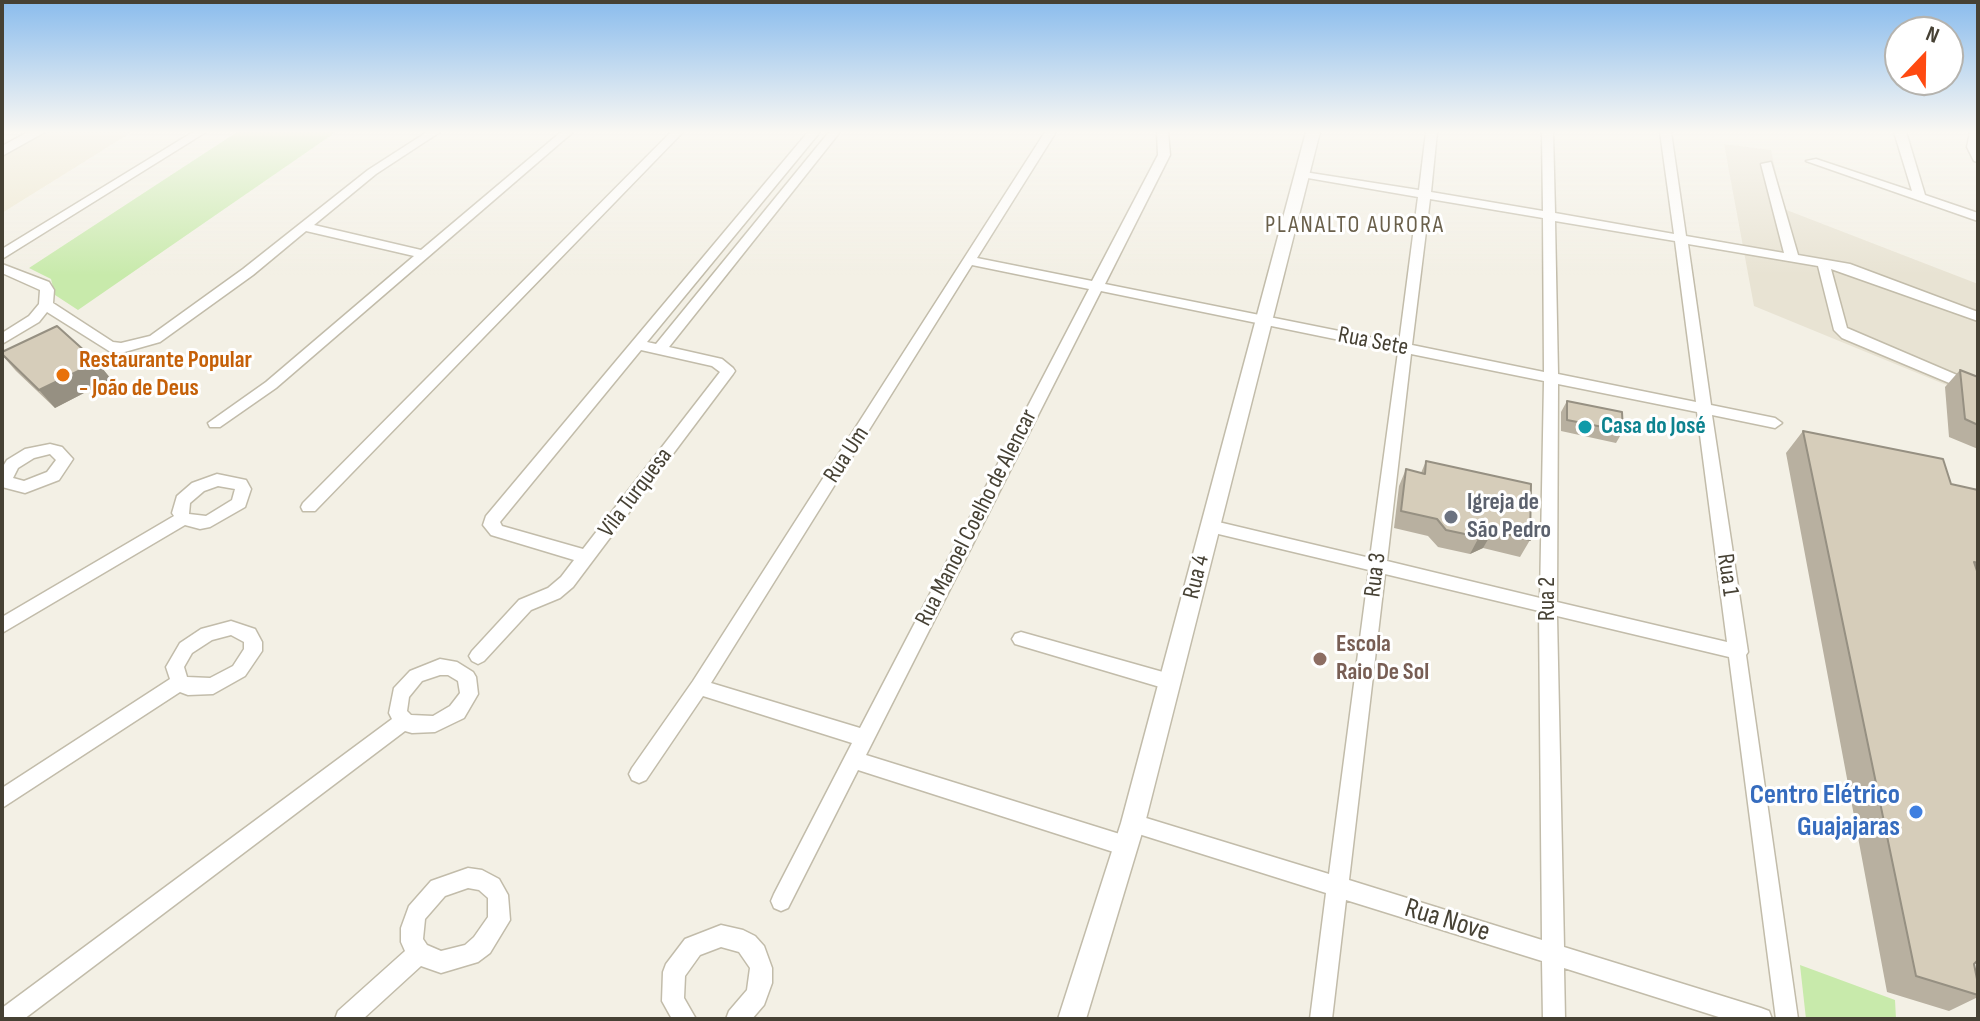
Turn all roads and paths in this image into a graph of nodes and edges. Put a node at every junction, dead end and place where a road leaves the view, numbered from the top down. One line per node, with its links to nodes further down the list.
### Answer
1 (123, 180): 25 (street)
2 (363, 180): 22 (street)
3 (512, 180): 26 (street)
4 (630, 180): 44 (street)
5 (775, 180): 21 (street, Vila Turquesa)
6 (796, 180): 23 (street)
7 (1021, 180): 28 (street, Rua Um)
8 (1151, 180): 31 (street, Rua Manoel Coelho de Alencar)
9 (1300, 180): 34 (street, Rua 4)
10 (1340, 180): 17 (street)
11 (1425, 180): 17 (street, Rua 3)
12 (1548, 180): 19 (street, Rua 2)
13 (1672, 180): 24 (street, Rua 1)
14 (1771, 180): 27 (street)
15 (1866, 180): 18 (street)
16 (1914, 180): 18 (street)
17 (1423, 194): 19 (street); 37 (street, Rua 3)
18 (1920, 198): 20 (street)
19 (1548, 216): 24 (street); 39 (street, Rua 2)
20 (1978, 217)
21 (737, 225): 23 (street); 36 (street, Vila Turquesa)
22 (305, 227): 26 (street); 32 (street)
23 (757, 228): 38 (street)
24 (1680, 239): 27 (street); 41 (street, Rua 1)
25 (2, 255)
26 (424, 255): 42 (street)
27 (1792, 257): 29 (street)
28 (971, 261): 31 (street, Rua Sete); 56 (street, Rua Um)
29 (1823, 262): 33 (street); 40 (street)
30 (2, 268): 32 (street)
31 (1097, 286): 34 (street, Rua Sete); 58 (street, Rua Manoel Coelho de Alencar)
32 (46, 305): 35 (street)
33 (1978, 317)
34 (1265, 320): 37 (street, Rua Sete); 46 (street, Rua 4)
35 (2, 339)
36 (639, 345): 38 (street, Vila Turquesa); 47 (street, Vila Turquesa)
37 (1403, 348): 39 (street, Rua Sete); 48 (street, Rua 3)
38 (660, 349): 47 (street, Vila Turquesa)
39 (1551, 378): 41 (street, Rua Sete); 49 (street, Rua 2)
40 (1978, 390)
41 (1703, 409): 43 (street, Rua Sete); 52 (street, Rua 1)
42 (215, 423)
43 (1775, 423)
44 (309, 507)
45 (183, 518): 50 (street)
46 (1210, 526): 48 (street); 55 (street, Rua 4)
47 (587, 557): 53 (street)
48 (1378, 566): 49 (street); 64 (street, Rua 3)
49 (1548, 607): 52 (street); 67 (street, Rua 2)
50 (2, 626)
51 (1021, 639): 55 (street)
52 (1739, 652): 76 (street, Rua 1)
53 (478, 656)
54 (180, 682): 61 (street)
55 (1170, 682): 62 (street, Rua 4)
56 (699, 687): 58 (street); 60 (street, Rua Um)
57 (404, 721): 68 (street)
58 (864, 738): 59 (street, Rua Manoel Coelho de Alencar)
59 (854, 760): 63 (street); 65 (street, Rua Manoel Coelho de Alencar)
60 (639, 774)
61 (2, 799)
62 (1133, 823): 63 (street, Rua 4); 64 (street, Rua Nove)
63 (1126, 846): 72 (street, Rua 4)
64 (1335, 886): 67 (street, Rua Nove); 73 (street, Rua 3)
65 (781, 901)
66 (419, 953): 66 (street); 69 (street)
67 (1554, 954): 74 (street, Rua 2); 75 (street, Rua Nove)
68 (6, 1019)
69 (346, 1019)
70 (685, 1019): 71 (street)
71 (737, 1019)
72 (1072, 1019)
73 (1321, 1019)
74 (1554, 1019)
75 (1761, 1019)
76 (1787, 1019)

